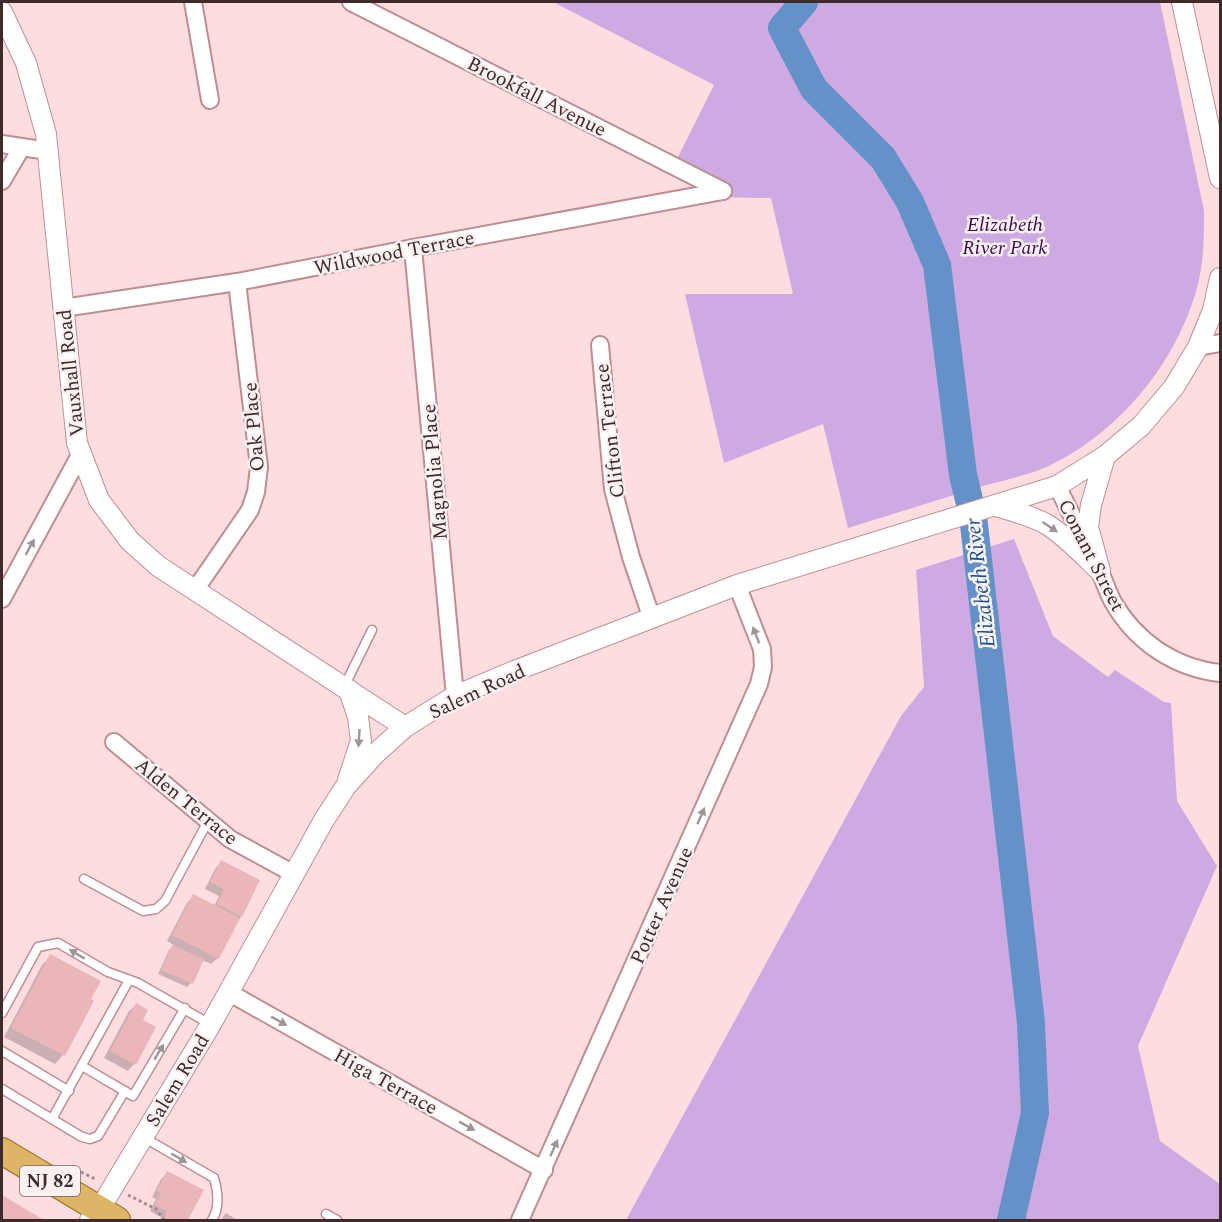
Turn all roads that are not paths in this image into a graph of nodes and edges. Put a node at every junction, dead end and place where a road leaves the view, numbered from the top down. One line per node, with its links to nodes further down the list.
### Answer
1 (193, 2): 5 (street)
2 (351, 2): 11 (street, Brookfall Avenue)
3 (1182, 2): 9 (street)
4 (2, 12): 8 (street, Vauxhall Road)
5 (210, 100)
6 (2, 144): 7 (street)
7 (22, 147): 8 (street); 10 (street)
8 (48, 151): 15 (street, Vauxhall Road)
9 (1221, 178)
10 (2, 181)
11 (723, 192): 12 (street, Wildwood Terrace)
12 (413, 248): 14 (street, Wildwood Terrace); 31 (street, Magnolia Place)
13 (1221, 278): 18 (street, Salem Road)
14 (237, 282): 15 (street, Wildwood Terrace); 25 (street, Oak Place)
15 (63, 308): 19 (street, Vauxhall Road)
16 (1221, 343): 18 (street)
17 (600, 345): 27 (street, Clifton Terrace)
18 (1198, 346): 20 (street, Salem Road)
19 (81, 453): 25 (street, Vauxhall Road); 26 (street, one-way to 19)
20 (1105, 456): 21 (street, Salem Road); 23 (street)
21 (1057, 486): 22 (street, Salem Road); 23 (street, Conant Street)
22 (996, 506): 23 (street, one-way to 23); 24 (street, Salem Road)
23 (1100, 571): 29 (street, Conant Street)
24 (737, 585): 27 (street, Salem Road); 51 (street, Potter Avenue, one-way to 24)
25 (195, 590): 30 (street, Vauxhall Road)
26 (2, 599)
27 (652, 619): 31 (street, Salem Road)
28 (372, 630): 30 (lane)
29 (1221, 673)
30 (346, 689): 32 (street, Vauxhall Road); 34 (street, one-way to 34)
31 (455, 696): 32 (street, Salem Road)
32 (405, 727): 34 (street, Salem Road)
33 (114, 742): 35 (street, Alden Terrace)
34 (346, 786): 36 (street, Salem Road)
35 (208, 821): 36 (street, Alden Terrace); 37 (lane)
36 (294, 874): 39 (street, Salem Road)
37 (84, 879)
38 (129, 980): 40 (lane); 41 (lane, one-way to 41); 44 (lane)
39 (228, 992): 42 (street, Salem Road); 51 (street, Higa Terrace, one-way to 51)
40 (186, 1008): 42 (lane); 47 (lane, one-way to 40)
41 (2, 1012)
42 (211, 1024): 49 (street, Salem Road)
43 (2, 1051): 46 (lane)
44 (82, 1066): 46 (lane); 47 (lane)
45 (2, 1089): 48 (lane)
46 (69, 1091): 48 (lane)
47 (129, 1094): 48 (lane)
48 (52, 1119)
49 (143, 1137): 53 (street, Salem Road); 54 (lane, one-way to 54)
50 (2, 1151): 53 (main road, NJ 82)
51 (544, 1170): 56 (street, Potter Avenue)
52 (326, 1214): 55 (lane)
53 (102, 1217)
54 (212, 1221)
55 (337, 1221)
56 (520, 1221)

